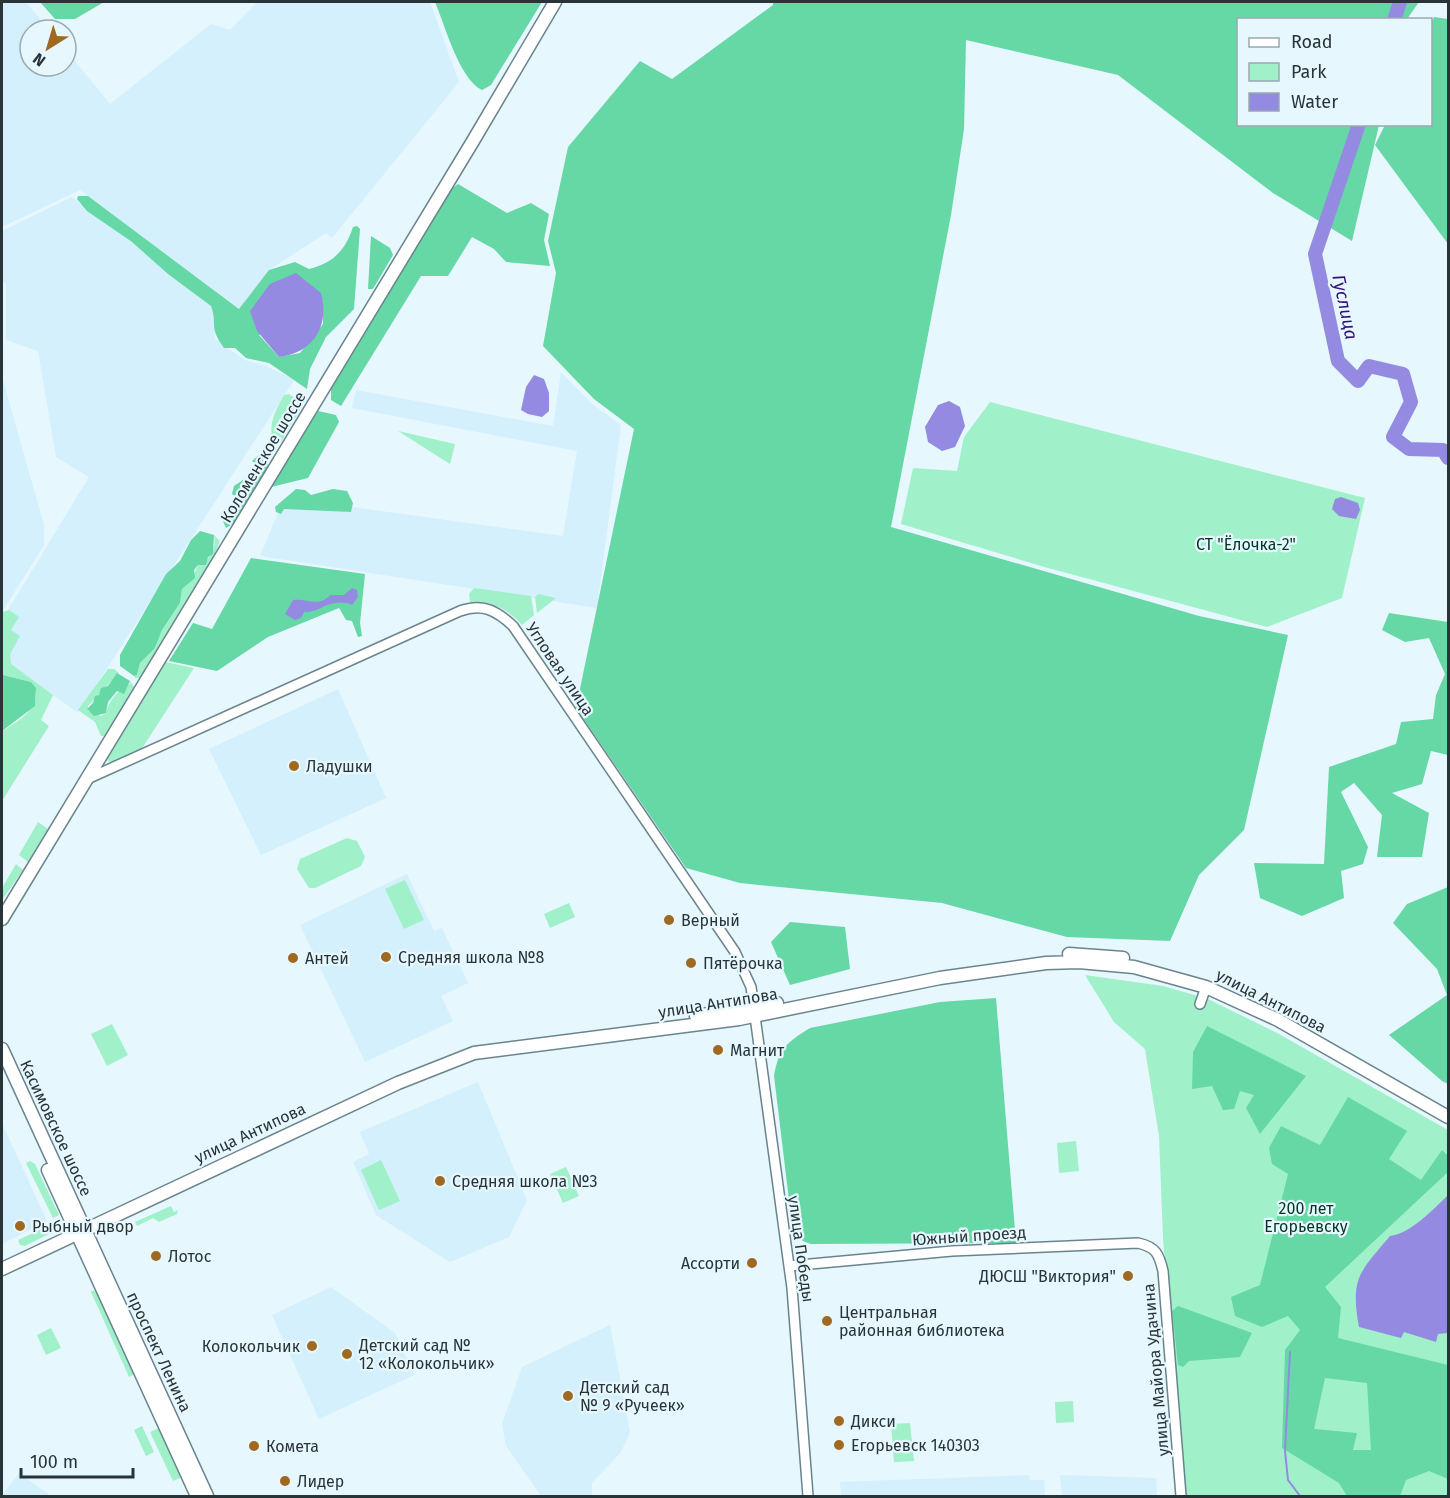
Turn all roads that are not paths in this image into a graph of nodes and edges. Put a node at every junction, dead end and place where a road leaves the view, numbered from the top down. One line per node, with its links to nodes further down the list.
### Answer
1 (552, 6): 2 (main road, Коломенское шоссе)
2 (83, 781): 3 (main road, Коломенское шоссе); 6 (street, Угловая улица)
3 (2, 919)
4 (1206, 987): 5 (street); 6 (main road, улица Антипова); 10 (main road, улица Антипова)
5 (1200, 1004)
6 (754, 1011): 9 (main road, улица Антипова); 11 (main road, улица Антипова); 14 (street, улица Победы)
7 (2, 1053): 11 (main road, Касимовское шоссе)
8 (2, 1068): 11 (main road, Касимовское шоссе)
9 (1449, 1108)
10 (1449, 1117)
11 (78, 1227): 13 (main road, улица Антипова); 15 (main road, улица Антипова); 16 (main road, проспект Ленина); 17 (main road, проспект Ленина)
12 (1150, 1246): 14 (street, Южный проезд); 19 (street, улица Майора Удачина)
13 (2, 1261)
14 (789, 1266): 18 (street, улица Победы)
15 (2, 1269)
16 (197, 1497)
17 (207, 1497)
18 (808, 1497)
19 (1181, 1497)

